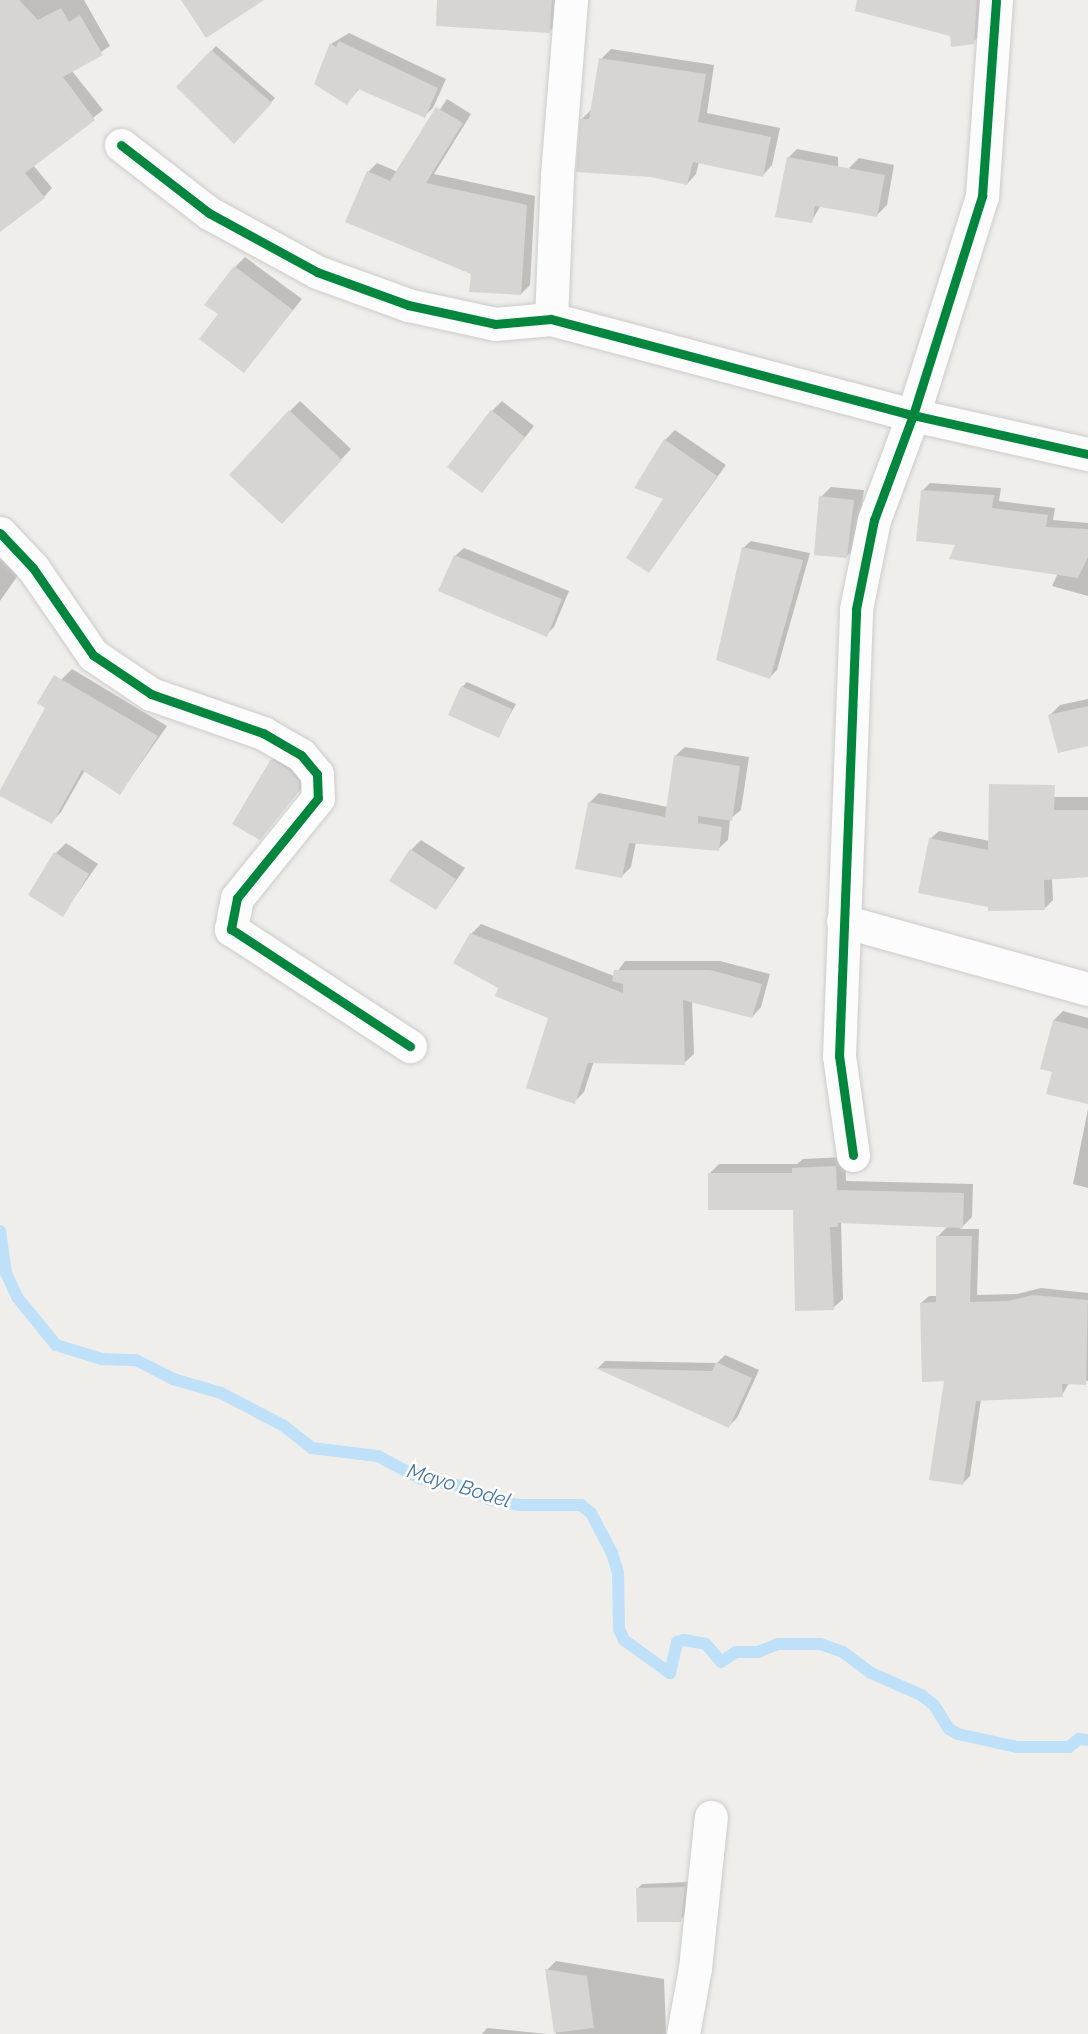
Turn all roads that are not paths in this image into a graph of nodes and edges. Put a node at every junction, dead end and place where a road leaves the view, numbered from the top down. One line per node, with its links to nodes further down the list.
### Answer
1 (571, 0): 4 (street)
2 (996, 0): 5 (street)
3 (121, 145): 4 (street)
4 (552, 319): 5 (street)
5 (913, 415): 6 (street); 8 (street)
6 (1088, 453)
7 (0, 533): 10 (street)
8 (843, 921): 9 (street); 11 (street)
9 (1088, 989)
10 (410, 1046)
11 (854, 1155)
12 (711, 1817): 13 (street)
13 (683, 2034)

